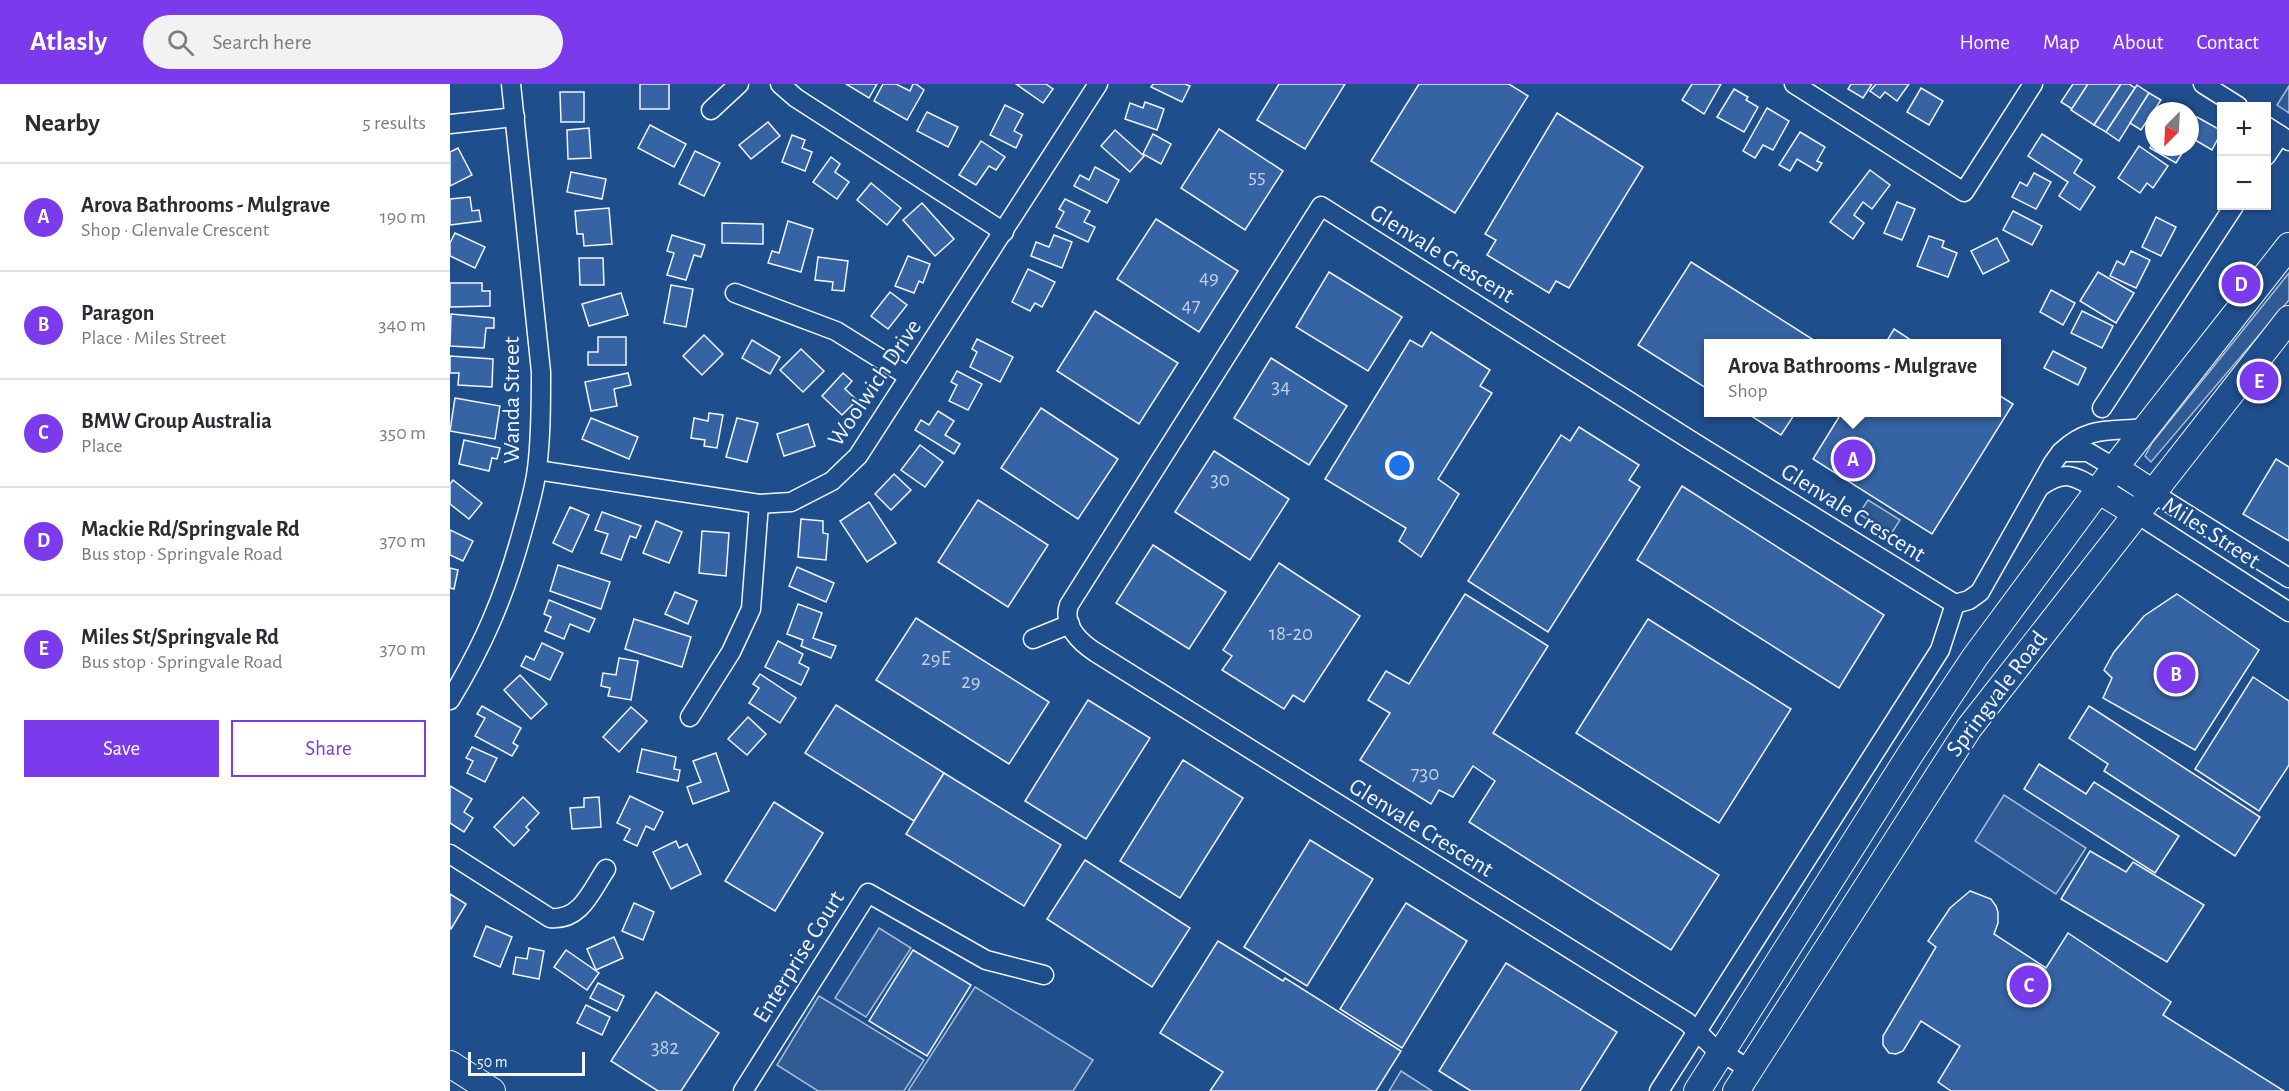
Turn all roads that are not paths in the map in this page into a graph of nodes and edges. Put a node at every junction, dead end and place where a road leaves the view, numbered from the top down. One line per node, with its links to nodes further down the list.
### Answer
1 (511, 84): 10 (street, Wanda Street)
2 (739, 84): 9 (street)
3 (780, 84): 13 (street)
4 (1098, 84): 13 (street, Woolwich Drive)
5 (1794, 84): 6 (street)
6 (2032, 84)
7 (2203, 84): 8 (street)
8 (2232, 102)
9 (711, 111)
10 (515, 117): 11 (street); 22 (street, Wanda Street)
11 (450, 124)
12 (2231, 210): 18 (street)
13 (1004, 232): 17 (street, Woolwich Drive)
14 (2289, 246): 19 (highway, Springvale Road)
15 (735, 293): 17 (street)
16 (2289, 319): 25 (highway, Springvale Road)
17 (908, 376): 26 (street, Woolwich Drive)
18 (2102, 408)
19 (2146, 428): 20 (street); 21 (highway, Springvale Road)
20 (2061, 452): 21 (street); 23 (street)
21 (2115, 468): 24 (highway, Springvale Road); 25 (highway)
22 (537, 470): 26 (street, Woolwich Drive); 35 (street, Wanda Street)
23 (2041, 486): 24 (street); 31 (street)
24 (2098, 490): 27 (highway); 41 (highway, Springvale Road)
25 (2153, 493): 27 (highway, Springvale Road); 28 (street, Miles Street)
26 (759, 504): 36 (street)
27 (2137, 514): 29 (street, Miles Street); 43 (highway, Springvale Road)
28 (2250, 554): 29 (street); 30 (street, Miles Street)
29 (2235, 577): 32 (street, Miles Street)
30 (2289, 578)
31 (1955, 603): 33 (street, Glenvale Crescent); 40 (street)
32 (2289, 612)
33 (1070, 624): 34 (street); 40 (street, Glenvale Crescent)
34 (1033, 639)
35 (450, 700)
36 (690, 717)
37 (450, 854): 38 (street)
38 (606, 869)
39 (1044, 975): 45 (street, Enterprise Court)
40 (1696, 1032): 41 (street, Glenvale Crescent); 46 (street)
41 (1721, 1052): 43 (street, Glenvale Crescent); 47 (highway, Springvale Road)
42 (450, 1064): 44 (highway)
43 (1750, 1070): 48 (highway, Springvale Road)
44 (492, 1091)
45 (743, 1091)
46 (1659, 1091)
47 (1697, 1091)
48 (1736, 1091)

